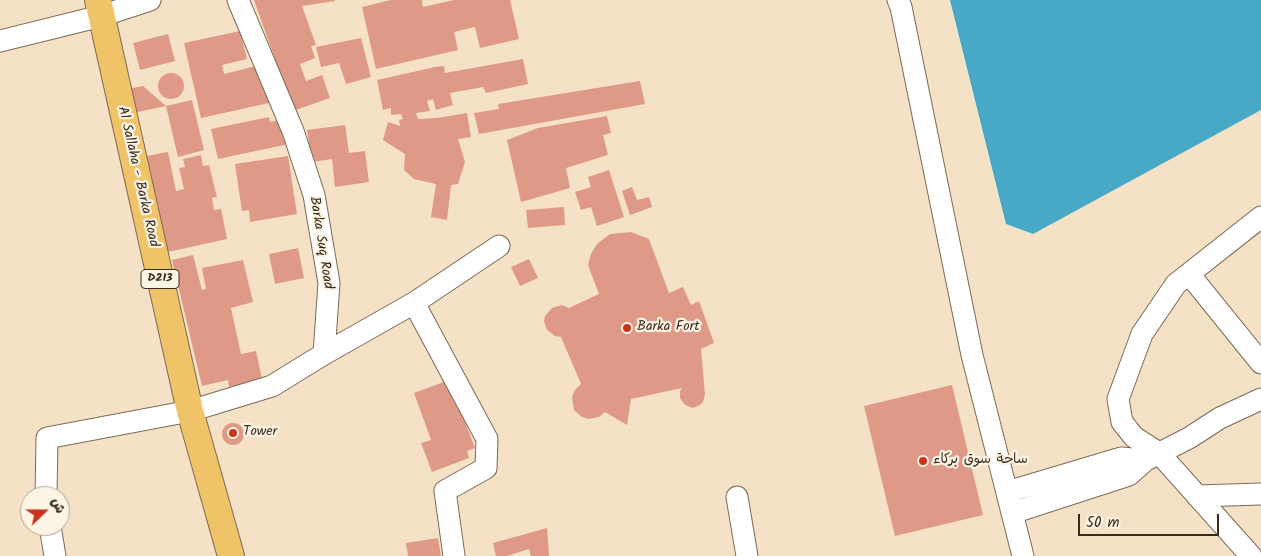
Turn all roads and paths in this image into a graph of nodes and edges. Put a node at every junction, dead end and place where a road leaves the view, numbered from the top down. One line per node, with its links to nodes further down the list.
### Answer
1 (150, 0): 4 (street)
2 (238, 0): 10 (street, Barka Suq Road)
3 (898, 0): 16 (street)
4 (99, 8): 5 (street); 13 (main road, Al Sallaha - Barka Road / D213)
5 (0, 41)
6 (1261, 217): 8 (street)
7 (499, 246): 9 (street)
8 (1189, 274): 11 (street); 14 (street)
9 (414, 303): 10 (street); 24 (street)
10 (324, 354): 13 (street)
11 (1261, 363)
12 (1261, 399): 14 (street)
13 (190, 411): 15 (street); 23 (main road, Al Sallaha - Barka Road / D213)
14 (1152, 457): 16 (street); 18 (street); 20 (street)
15 (46, 486)
16 (1007, 492): 20 (street)
17 (1261, 494): 18 (street)
18 (1198, 496): 27 (street)
19 (737, 497): 25 (street)
20 (1012, 514): 26 (street)
21 (52, 536): 22 (street)
22 (55, 556)
23 (231, 556)
24 (454, 556)
25 (747, 556)
26 (1022, 556)
27 (1251, 556)

